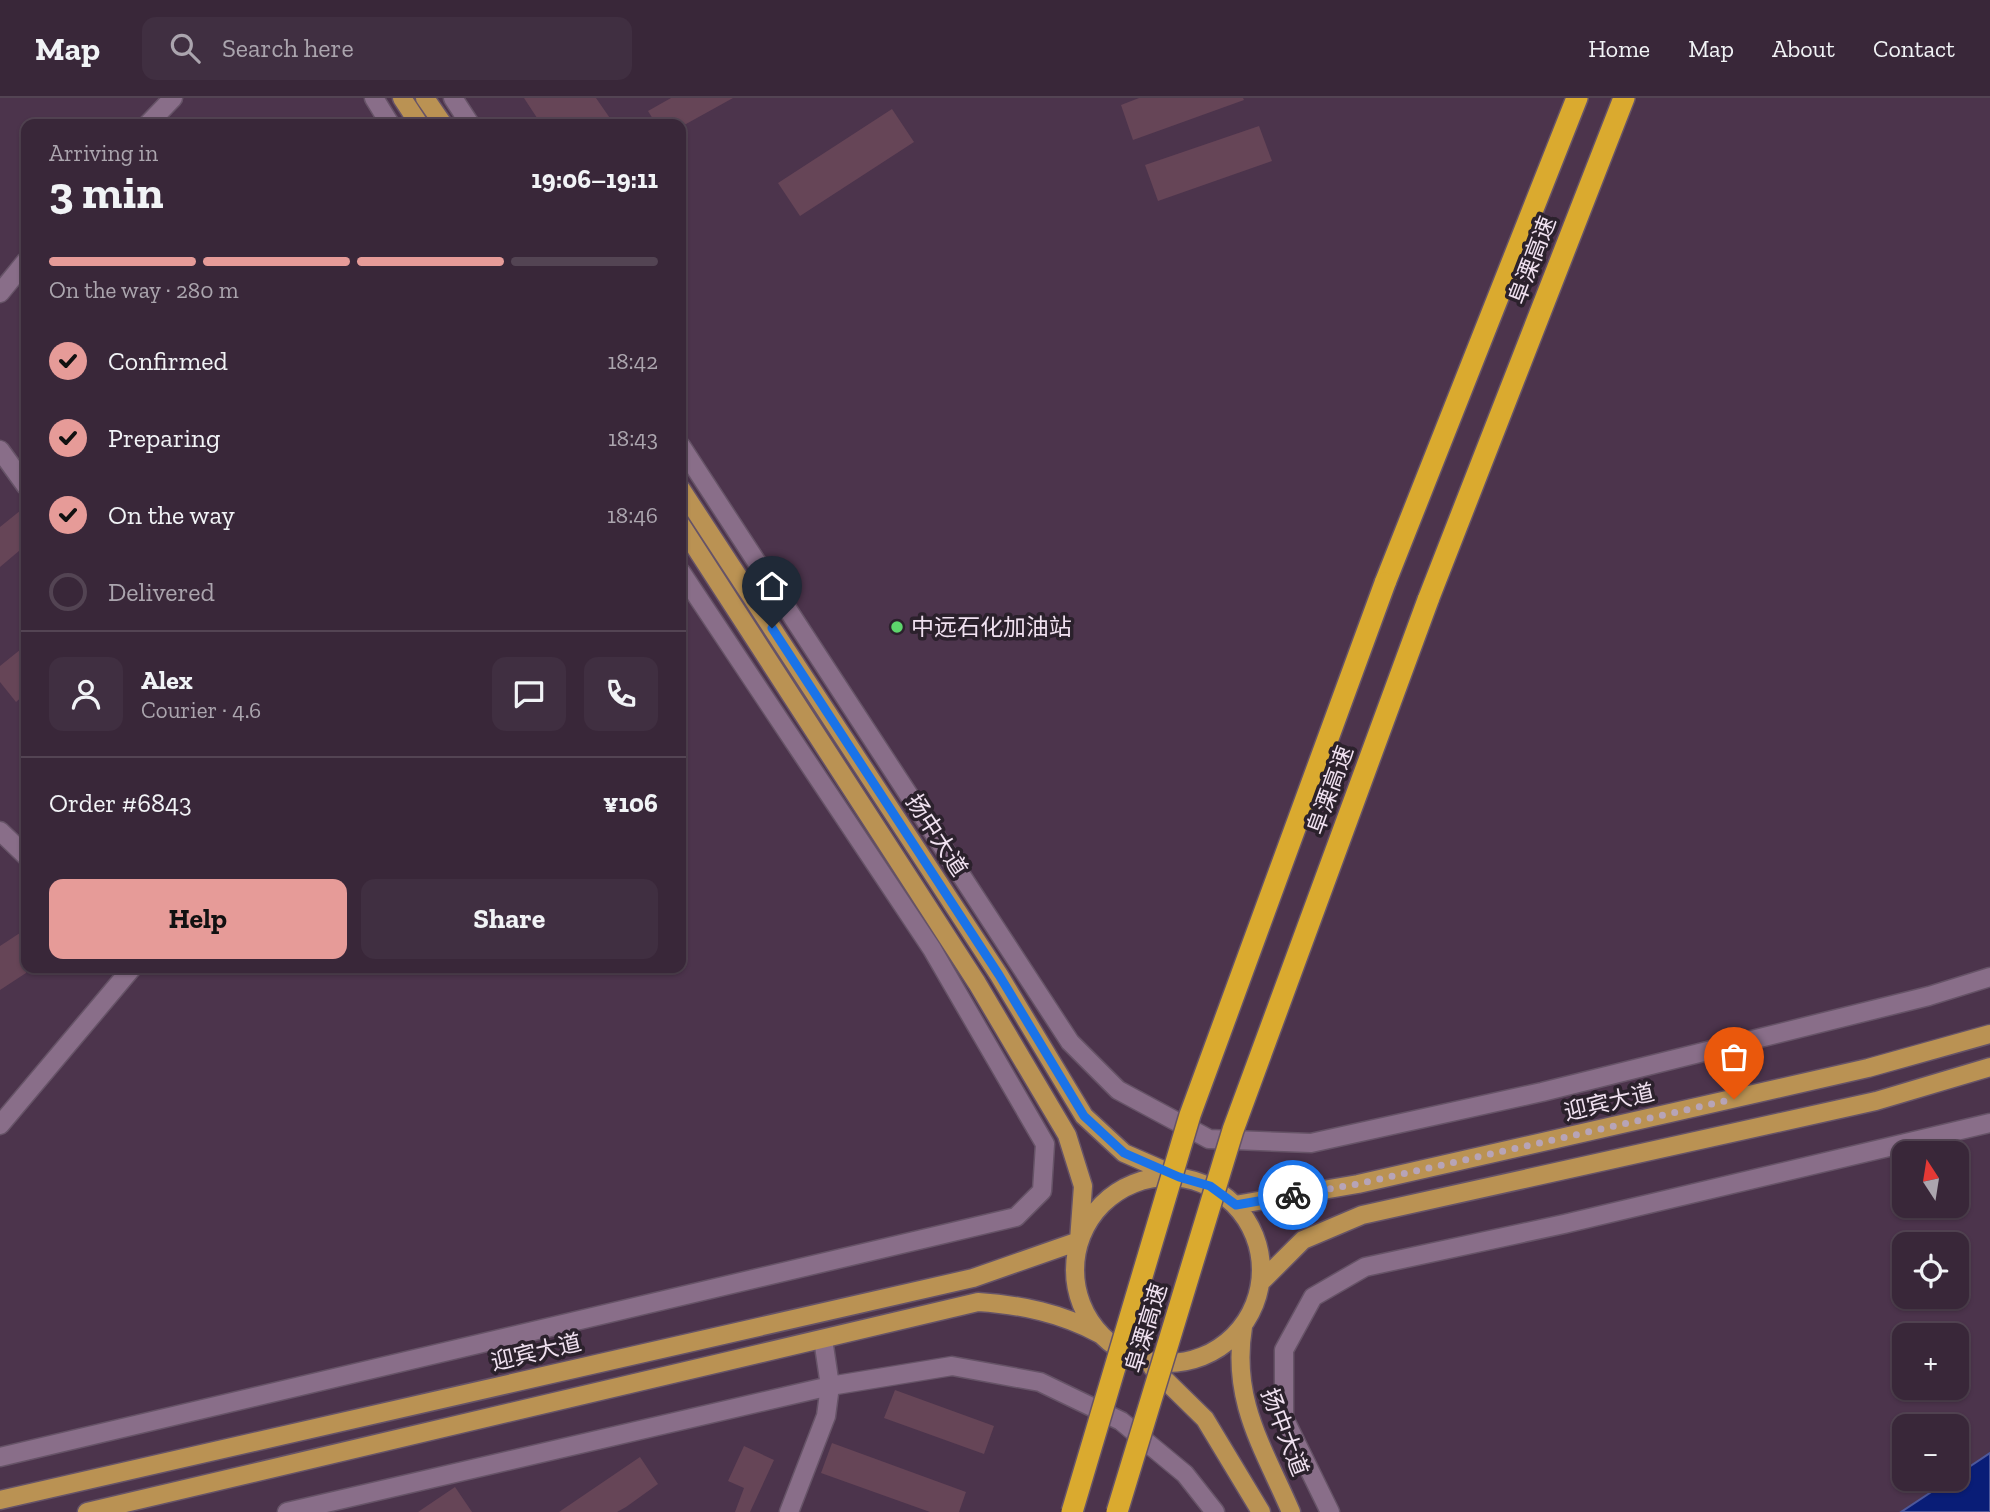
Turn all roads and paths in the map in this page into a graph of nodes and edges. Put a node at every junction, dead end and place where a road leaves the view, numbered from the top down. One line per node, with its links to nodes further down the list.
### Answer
1 (173, 98): 8 (street)
2 (374, 98): 9 (street)
3 (402, 98): 10 (main road)
4 (425, 98): 11 (main road)
5 (453, 98): 12 (street)
6 (1577, 98): 43 (highway, 阜溧高速, bridge)
7 (1624, 98): 44 (highway, 阜溧高速, bridge)
8 (153, 119)
9 (387, 119)
10 (416, 119)
11 (440, 119)
12 (467, 119)
13 (21, 267): 14 (street)
14 (0, 293)
15 (0, 450): 17 (street)
16 (686, 454): 24 (street)
17 (21, 479)
18 (686, 497): 29 (main road, 扬中大道)
19 (686, 533): 31 (main road, 扬中大道)
20 (686, 580): 38 (street)
21 (0, 831): 22 (street)
22 (21, 851)
23 (128, 973): 28 (street)
24 (1990, 977)
25 (1990, 1034): 30 (main road, 迎宾大道)
26 (1990, 1067): 32 (main road)
27 (1990, 1122): 48 (street)
28 (0, 1125)
29 (1179, 1177): 30 (main road); 31 (main road)
30 (1236, 1205): 32 (main road)
31 (1079, 1241): 34 (main road); 39 (main road, 迎宾大道)
32 (1262, 1281): 33 (main road)
33 (1243, 1327): 36 (main road); 47 (main road, 扬中大道)
34 (1100, 1334): 35 (main road); 36 (main road)
35 (823, 1339): 37 (street); 40 (main road)
36 (1144, 1360): 46 (main road)
37 (830, 1386): 41 (street); 42 (street); 45 (street)
38 (0, 1457)
39 (0, 1500)
40 (87, 1512)
41 (287, 1512)
42 (789, 1512)
43 (1072, 1512)
44 (1117, 1512)
45 (1215, 1512)
46 (1261, 1512)
47 (1290, 1512)
48 (1330, 1512)

